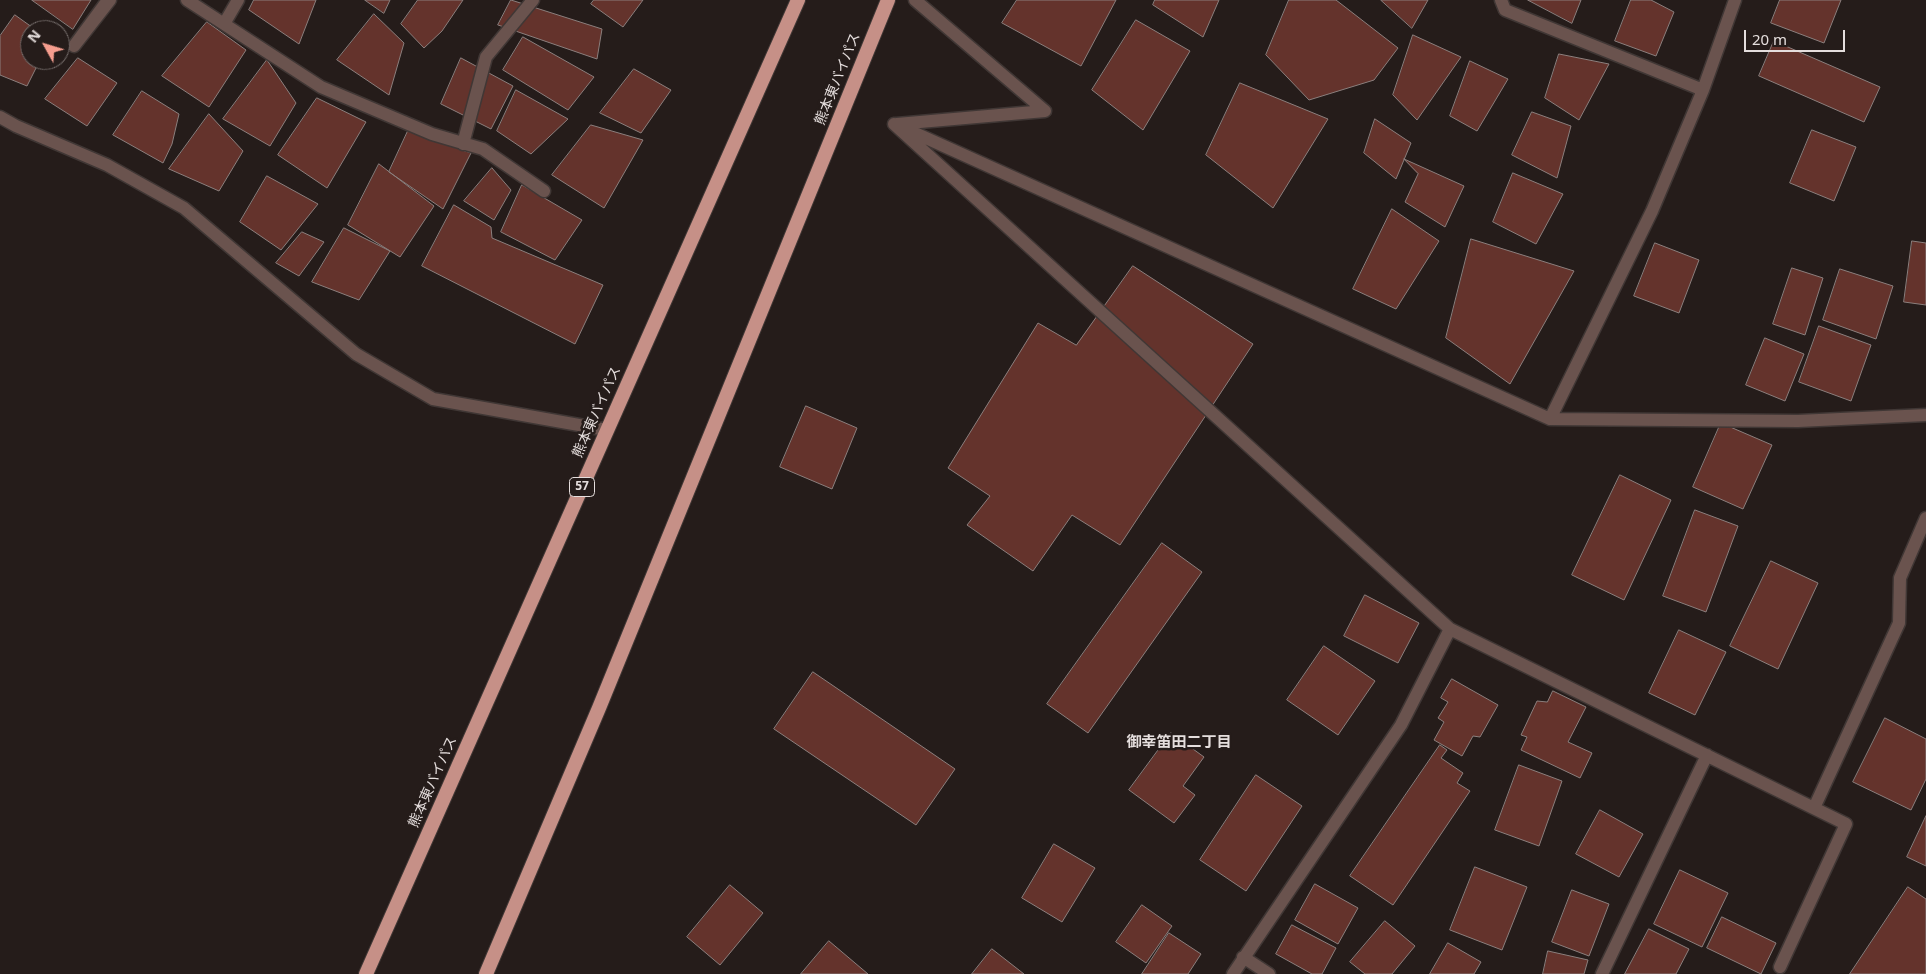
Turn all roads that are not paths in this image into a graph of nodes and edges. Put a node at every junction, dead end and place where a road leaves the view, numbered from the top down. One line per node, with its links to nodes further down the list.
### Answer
1 (187, 0): 9 (street)
2 (238, 0): 9 (street)
3 (533, 0): 13 (street)
4 (798, 0): 17 (highway, 熊本東バイパス / 57)
5 (888, 0): 25 (highway, 熊本東バイパス)
6 (915, 0): 12 (street)
7 (1501, 0): 10 (street)
8 (1735, 0): 10 (street)
9 (224, 24): 13 (street)
10 (1703, 90): 16 (street)
11 (0, 117): 17 (street)
12 (894, 124): 16 (street); 19 (street)
13 (463, 144): 14 (street)
14 (544, 191)
15 (1926, 415): 16 (street)
16 (1550, 419)
17 (607, 430): 24 (highway, 熊本東バイパス / 57)
18 (1926, 518): 21 (street)
19 (1450, 629): 20 (street); 22 (street)
20 (1707, 755): 21 (street); 28 (street)
21 (1814, 808): 23 (street)
22 (1243, 957): 26 (street); 27 (street)
23 (1780, 967)
24 (366, 974)
25 (486, 974)
26 (1232, 974)
27 (1269, 974)
28 (1602, 974)

